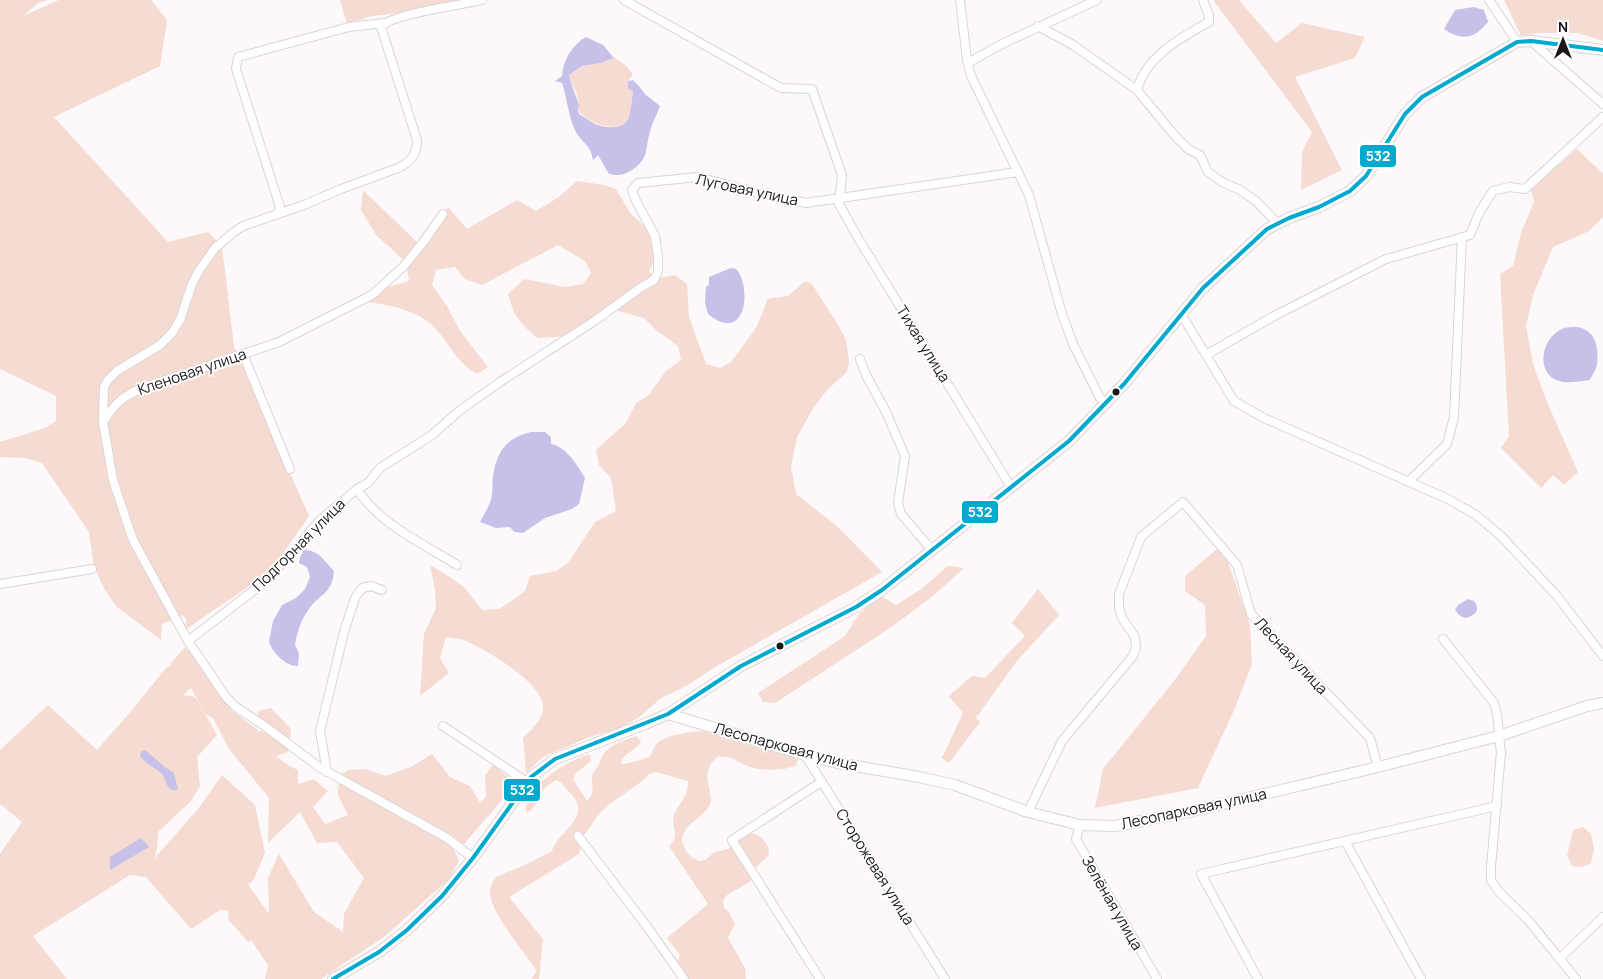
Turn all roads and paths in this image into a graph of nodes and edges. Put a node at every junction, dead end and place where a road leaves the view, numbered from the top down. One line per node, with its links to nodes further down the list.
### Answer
1 (482, 0): 7 (street)
2 (624, 0): 17 (street)
3 (960, 0): 12 (street)
4 (1096, 0): 8 (street)
5 (1203, 0): 13 (street)
6 (1489, 0): 10 (street)
7 (384, 23): 18 (street, Кленовая улица); 18 (street)
8 (1038, 26): 12 (street); 13 (street)
9 (1531, 41): 10 (street); 11 (street); 14 (street)
10 (1517, 42): 20 (street)
11 (1603, 50)
12 (968, 63): 16 (street)
13 (1137, 90): 20 (street)
14 (1603, 104)
15 (1603, 117): 21 (street)
16 (1018, 172): 17 (street, Луговая улица); 27 (street)
17 (839, 199): 26 (street, Луговая улица); 31 (street, Тихая улица)
18 (278, 213): 28 (street, Кленовая улица)
19 (444, 214): 23 (street, Кленовая улица)
20 (1278, 223): 22 (street)
21 (1462, 237): 24 (street); 30 (street)
22 (1181, 315): 24 (street); 27 (street)
23 (243, 354): 28 (street, Кленовая улица); 29 (street)
24 (1206, 355): 30 (street)
25 (860, 359): 33 (street)
26 (506, 379): 32 (street, Подгорная улица)
27 (1110, 400): 31 (street)
28 (103, 422): 39 (street)
29 (290, 469)
30 (1409, 482): 40 (street)
31 (1011, 488): 33 (street)
32 (357, 489): 34 (street); 39 (street, Подгорная улица)
33 (932, 550): 42 (street)
34 (457, 565)
35 (92, 569): 36 (street)
36 (0, 584)
37 (382, 590): 47 (street)
38 (1443, 639): 44 (street)
39 (188, 641): 47 (street)
40 (1603, 656)
41 (1603, 703): 44 (street, Лесопарковая улица)
42 (668, 714): 45 (street, Лесопарковая улица); 48 (street)
43 (443, 726): 48 (street)
44 (1498, 736): 46 (street, Лесопарковая улица); 50 (street)
45 (805, 755): 49 (street, Сторожевая улица); 51 (street, Лесопарковая улица)
46 (1378, 767): 51 (street, Лесная улица); 52 (street, Лесопарковая улица)
47 (327, 772): 55 (street)
48 (527, 782): 55 (street)
49 (822, 782): 60 (street); 61 (street, Сторожевая улица)
50 (1497, 806): 54 (street); 57 (street)
51 (1028, 812): 52 (street, Лесопарковая улица)
52 (1080, 825): 62 (street, Зелёная улица)
53 (578, 836): 59 (street)
54 (1345, 841): 63 (street); 64 (street)
55 (473, 858): 58 (street)
56 (1603, 917): 57 (street)
57 (1560, 958): 65 (street)
58 (333, 979)
59 (684, 979)
60 (820, 979)
61 (945, 979)
62 (1157, 979)
63 (1258, 979)
64 (1421, 979)
65 (1576, 979)

